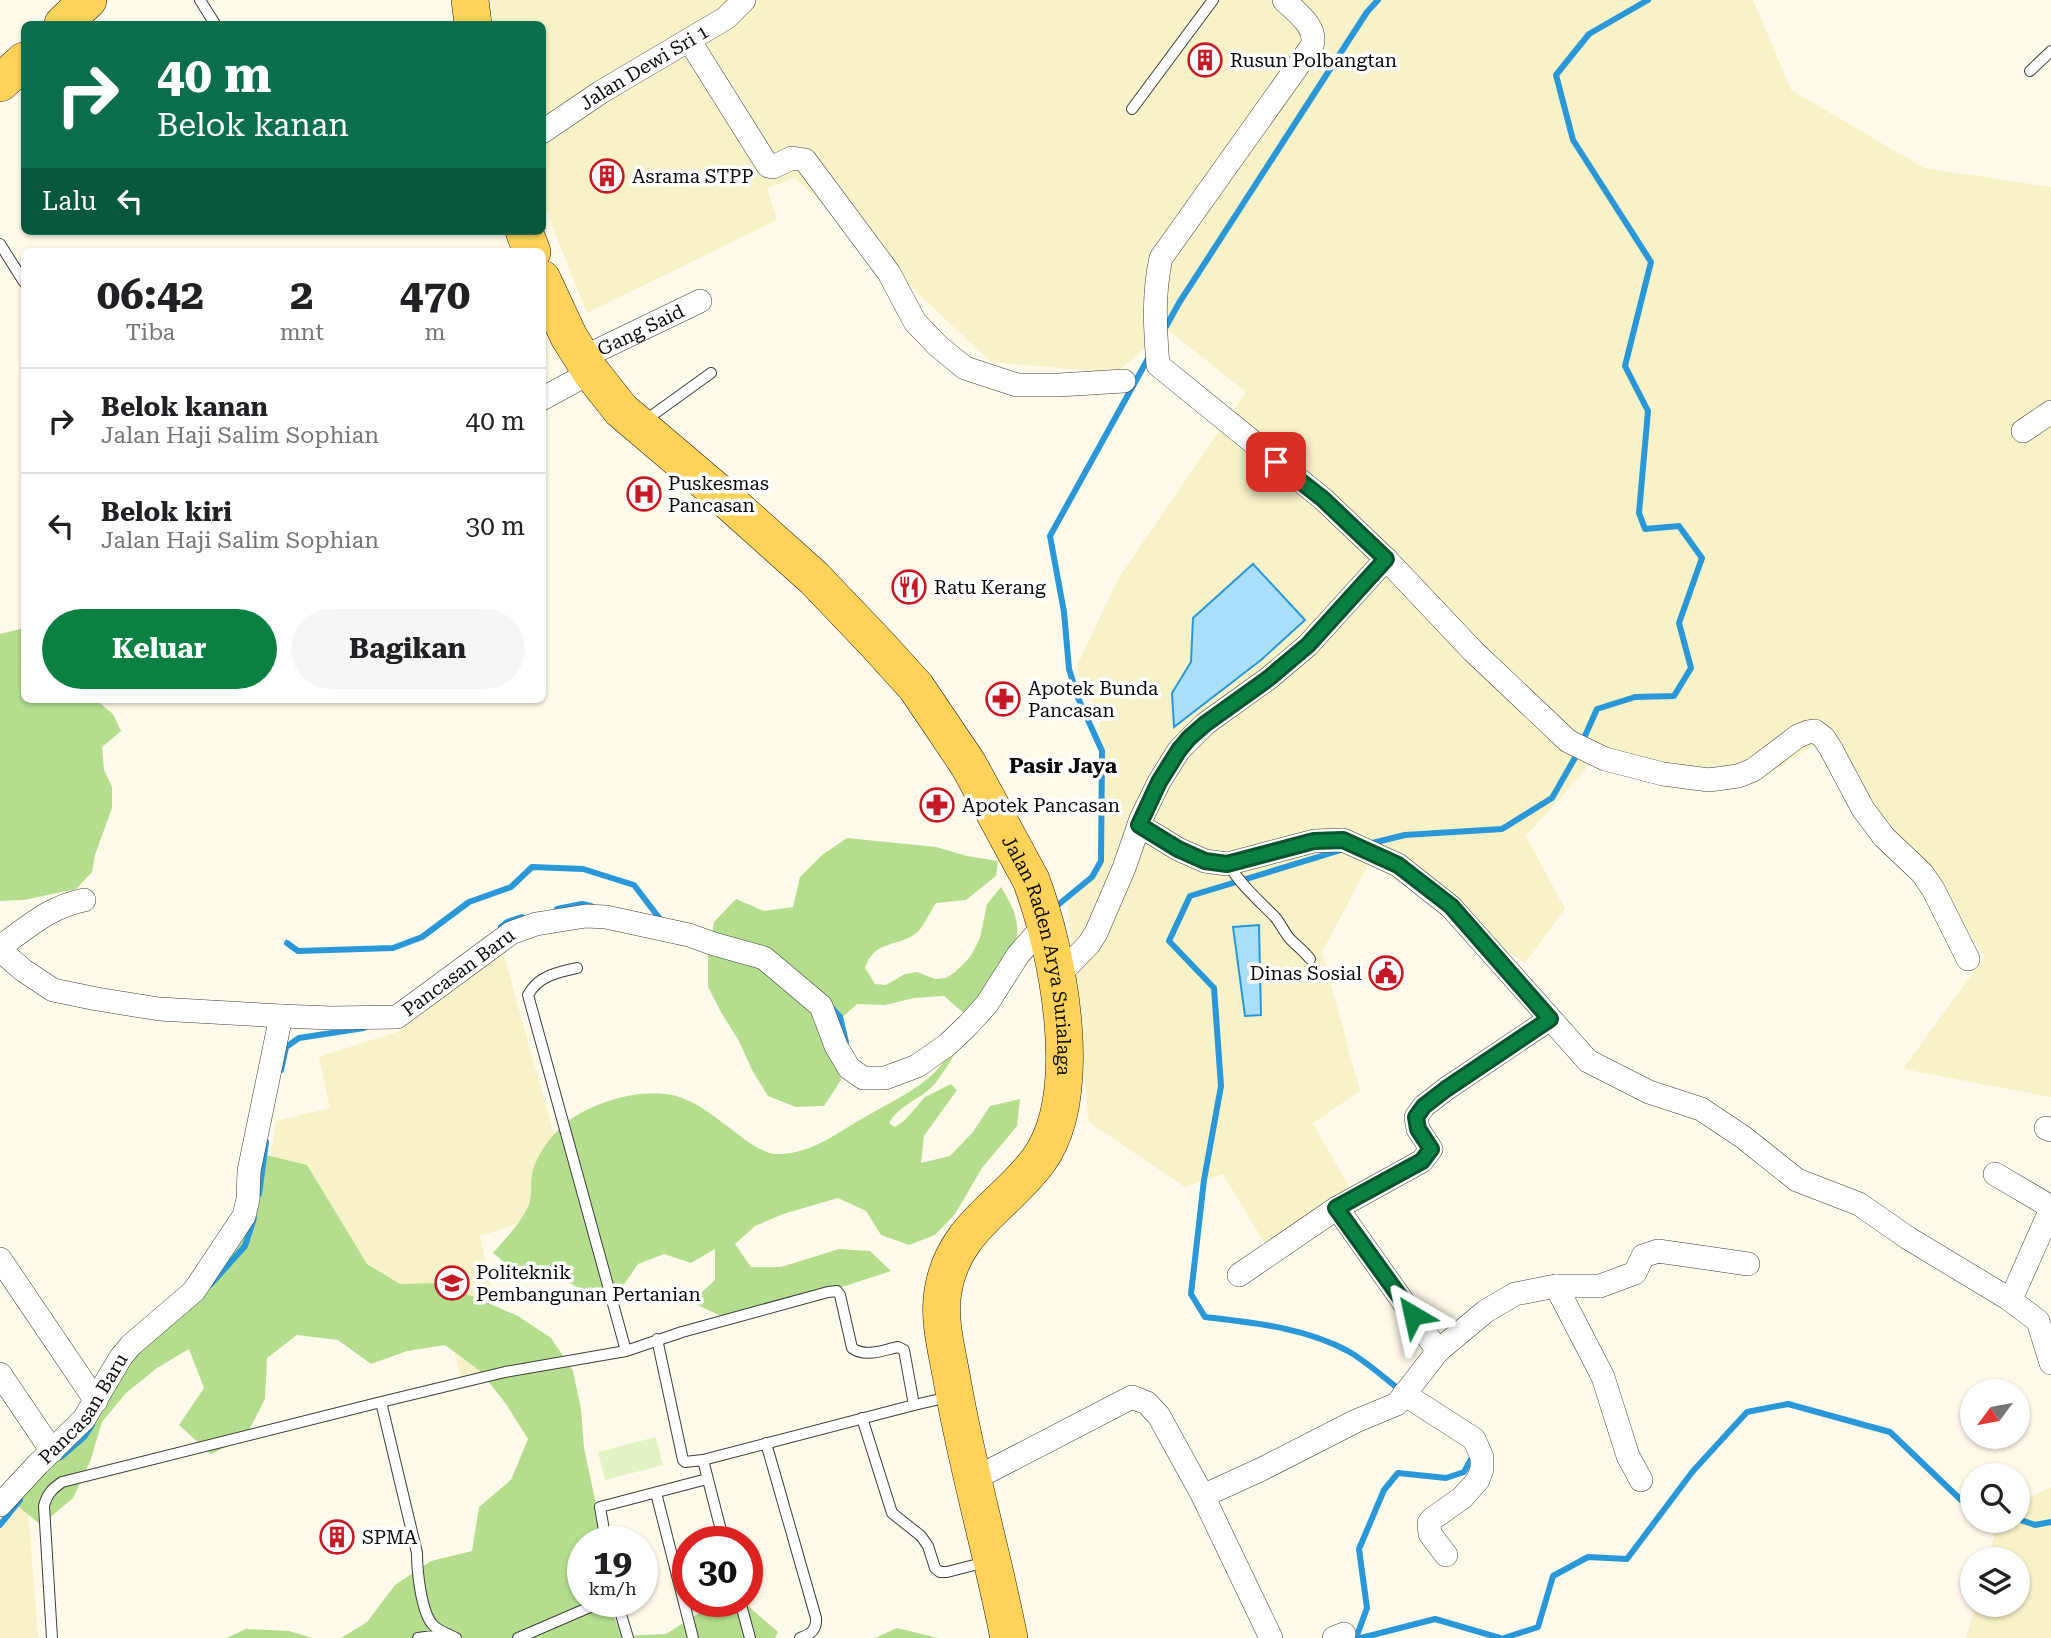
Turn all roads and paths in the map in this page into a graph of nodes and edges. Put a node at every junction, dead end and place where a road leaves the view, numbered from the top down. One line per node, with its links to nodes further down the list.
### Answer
1 (88, 0): 7 (main road)
2 (200, 0): 8 (lane)
3 (470, 0): 9 (main road)
4 (744, 0): 10 (street, Jalan Dewi Sri 1)
5 (1213, 0): 15 (lane)
6 (1284, 0): 28 (street)
7 (66, 21)
8 (213, 21)
9 (473, 21)
10 (689, 40): 16 (street, Jalan Dewi Sri 1); 23 (street)
11 (2051, 51): 13 (lane)
12 (21, 64): 14 (main road)
13 (2030, 71)
14 (0, 83)
15 (1132, 109)
16 (546, 129)
17 (0, 244): 18 (lane)
18 (21, 277)
19 (546, 289): 21 (main road, Jalan Raden Arya Surialaga)
20 (700, 301): 21 (street, Gang Said)
21 (587, 365): 24 (street, Gang Said); 26 (main road, Jalan Raden Arya Surialaga)
22 (710, 373): 26 (lane)
23 (1124, 381)
24 (546, 396)
25 (2051, 412): 27 (street)
26 (638, 425): 32 (main road, Jalan Raden Arya Surialaga)
27 (2023, 431)
28 (1386, 559): 29 (street); 35 (street)
29 (1139, 825): 30 (street); 37 (street)
30 (1232, 872): 34 (lane); 39 (street)
31 (84, 900): 33 (street)
32 (1039, 901): 37 (main road, Jalan Raden Arya Surialaga); 38 (street, Pancasan Baru)
33 (0, 948): 38 (street)
34 (1310, 959)
35 (1968, 959)
36 (577, 968): 51 (lane)
37 (1058, 976): 55 (main road, Jalan Raden Arya Surialaga)
38 (281, 1016): 56 (street, Pancasan Baru)
39 (1550, 1019): 41 (street); 48 (street)
40 (1994, 1174): 42 (street)
41 (1336, 1208): 46 (street); 52 (street)
42 (2051, 1208): 43 (street)
43 (2042, 1248): 48 (street)
44 (0, 1259): 56 (street)
45 (1748, 1264): 47 (street)
46 (1239, 1275)
47 (1556, 1286): 52 (street); 65 (street)
48 (2009, 1298): 49 (street)
49 (2044, 1318): 53 (street)
50 (657, 1339): 51 (lane); 59 (lane); 63 (lane)
51 (626, 1350): 57 (lane)
52 (1438, 1351): 58 (street)
53 (2051, 1363)
54 (0, 1374): 62 (street)
55 (955, 1396): 59 (lane); 66 (main road, Jalan Raden Arya Surialaga)
56 (96, 1401): 62 (street, Pancasan Baru)
57 (382, 1402): 77 (lane); 78 (lane)
58 (1393, 1404): 68 (street); 72 (street)
59 (914, 1405): 60 (lane)
60 (862, 1418): 61 (lane); 73 (lane)
61 (766, 1443): 63 (lane); 84 (lane)
62 (52, 1451): 69 (street, Pancasan Baru)
63 (703, 1460): 64 (lane)
64 (707, 1479): 67 (lane); 71 (lane)
65 (1641, 1479)
66 (972, 1480): 68 (street); 73 (main road, Jalan Raden Arya Surialaga)
67 (656, 1493): 70 (lane); 82 (lane)
68 (1203, 1496): 86 (street)
69 (0, 1505)
70 (603, 1526)
71 (720, 1526)
72 (1446, 1555)
73 (991, 1561): 85 (main road, Jalan Raden Arya Surialaga)
74 (567, 1617): 80 (lane)
75 (622, 1617): 81 (lane)
76 (744, 1617): 83 (lane)
77 (452, 1636): 79 (lane)
78 (52, 1638)
79 (418, 1638)
80 (518, 1638)
81 (628, 1638)
82 (693, 1638)
83 (750, 1638)
84 (800, 1638)
85 (1009, 1638)
86 (1271, 1638)

